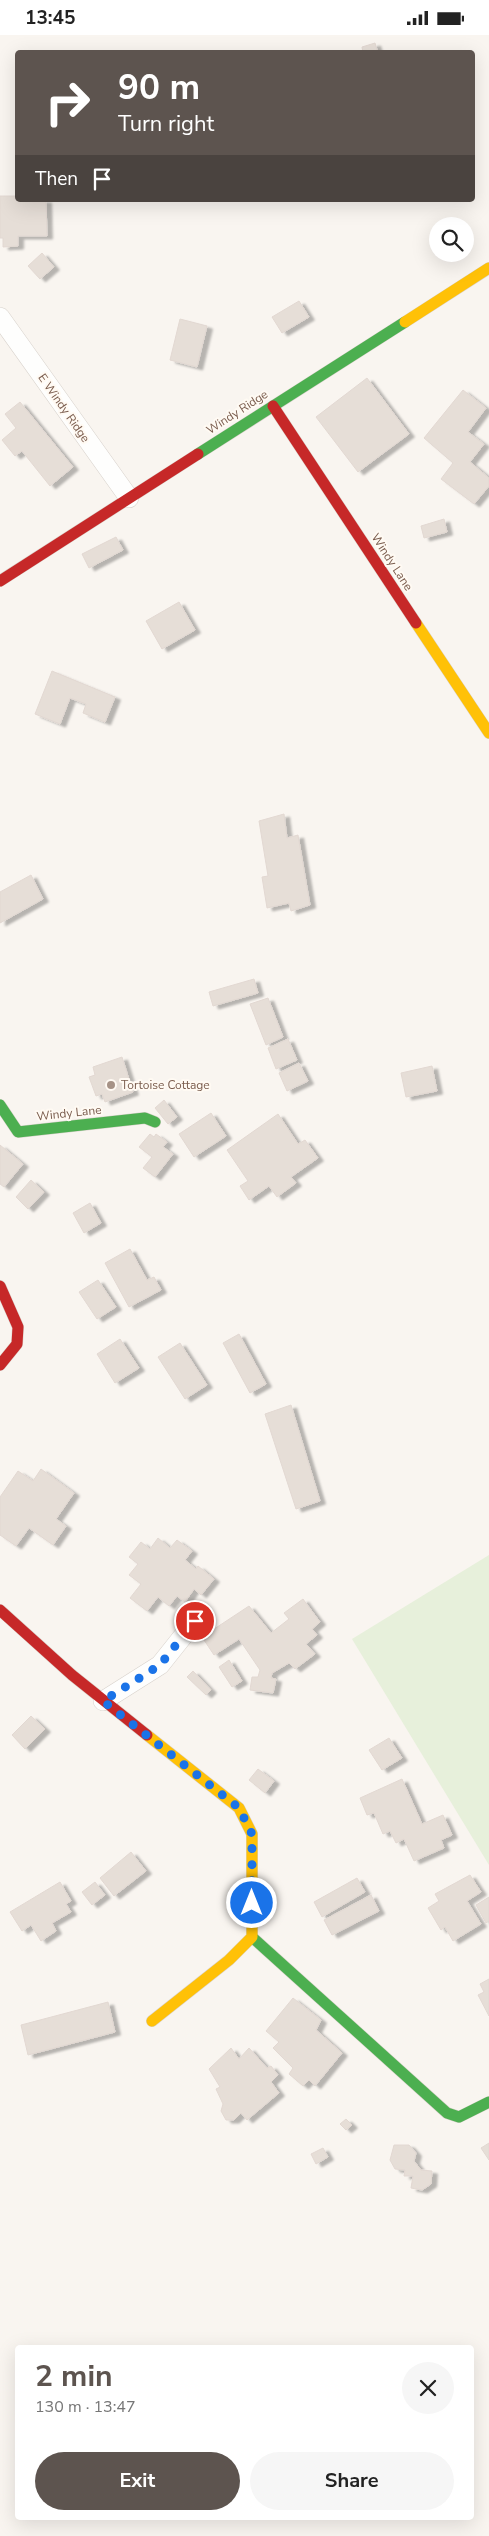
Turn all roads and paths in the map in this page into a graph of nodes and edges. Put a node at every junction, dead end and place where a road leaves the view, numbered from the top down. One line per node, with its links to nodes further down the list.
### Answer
1 (487, 273): 3 (street, Windy Ridge)
2 (0, 317): 4 (street, E Windy Ridge)
3 (273, 406): 4 (street, Windy Ridge); 6 (street, Windy Lane)
4 (129, 498): 5 (street, Windy Ridge)
5 (4, 571)
6 (489, 733)
7 (0, 1105): 8 (street, Windy Lane)
8 (155, 1122)
9 (0, 1286): 10 (street)
10 (0, 1365)
11 (0, 1610): 13 (street)
12 (195, 1621): 13 (street)
13 (103, 1701): 14 (street)
14 (252, 1937): 15 (street); 16 (street)
15 (152, 2021)
16 (489, 2101)

